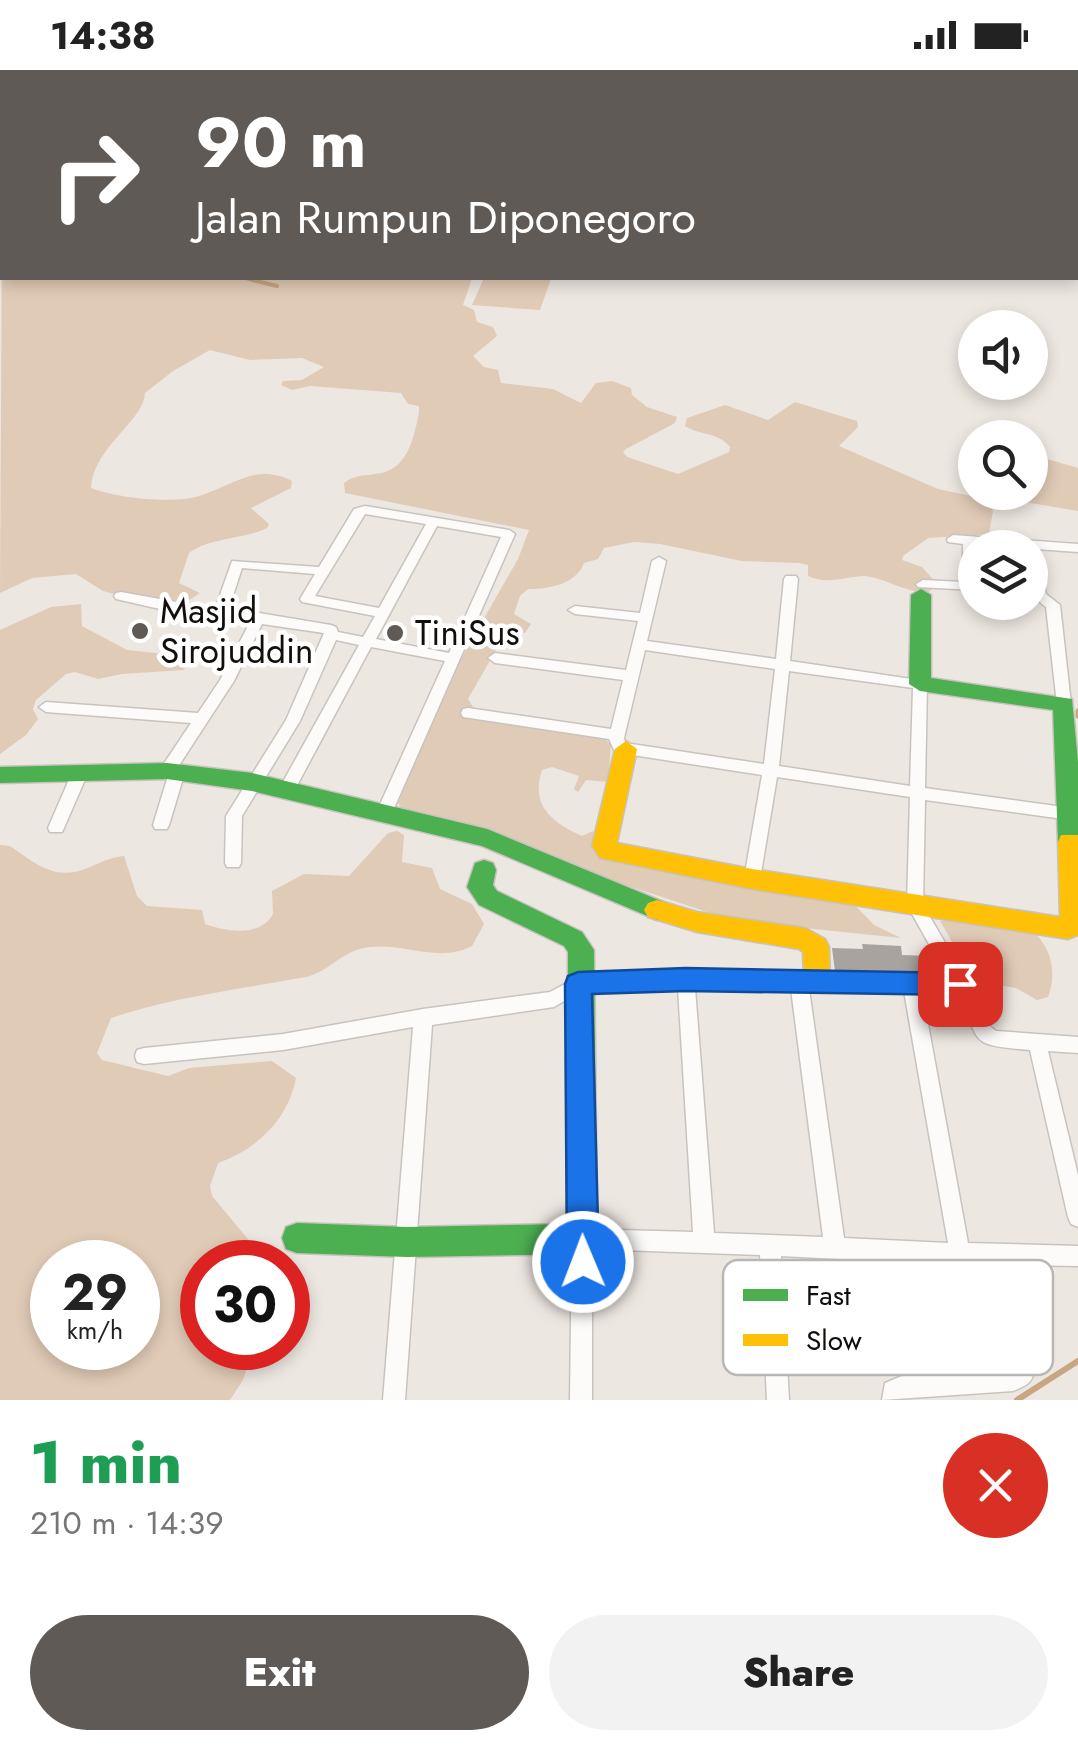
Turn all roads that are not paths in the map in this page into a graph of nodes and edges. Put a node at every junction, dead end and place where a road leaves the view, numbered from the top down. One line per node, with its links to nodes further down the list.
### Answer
1 (434, 520): 7 (street); 14 (street); 21 (street)
2 (953, 539): 3 (street)
3 (958, 540)
4 (1048, 547): 5 (street)
5 (1078, 548)
6 (660, 561): 17 (street)
7 (322, 572): 14 (street); 15 (street)
8 (791, 579): 23 (street)
9 (958, 588): 10 (street)
10 (922, 590): 25 (street)
11 (121, 596): 15 (street)
12 (1048, 602): 26 (street)
13 (575, 610): 17 (street)
14 (384, 613): 19 (street)
15 (220, 614): 16 (street)
16 (259, 617): 18 (street); 29 (street)
17 (646, 618): 20 (street)
18 (332, 634): 19 (street); 35 (street)
19 (368, 642): 21 (street); 36 (street)
20 (640, 644): 23 (street); 24 (street)
21 (452, 658): 38 (street)
22 (496, 658): 24 (street)
23 (783, 665): 25 (street); 31 (street)
24 (631, 676): 30 (street)
25 (920, 684): 26 (street); 37 (street)
26 (1064, 704): 39 (street)
27 (46, 706): 29 (street)
28 (468, 713): 30 (street)
29 (202, 719): 32 (street)
30 (621, 742): 31 (street); 44 (street)
31 (771, 770): 37 (street); 44 (street)
32 (172, 771): 34 (street); 35 (street); 40 (street)
33 (0, 775): 34 (street)
34 (78, 775): 41 (street)
35 (252, 782): 36 (street); 42 (street)
36 (287, 789): 38 (street)
37 (916, 793): 39 (street); 45 (street)
38 (385, 811): 47 (street)
39 (1074, 814): 45 (street)
40 (161, 824)
41 (56, 828)
42 (233, 862)
43 (484, 870): 48 (street)
44 (752, 879): 45 (street)
45 (915, 905): 50 (street)
46 (686, 980): 47 (street); 48 (street); 58 (street)
47 (808, 981): 49 (street); 61 (street)
48 (578, 984): 51 (street); 57 (street)
49 (912, 984): 50 (street); 62 (street)
50 (960, 984): 52 (street)
51 (422, 1017): 54 (street); 59 (street)
52 (1037, 1042): 53 (street); 55 (street)
53 (1078, 1045)
54 (144, 1056)
55 (1078, 1217)
56 (297, 1238): 59 (street)
57 (582, 1239): 58 (street); 59 (street); 70 (street)
58 (704, 1240): 60 (street)
59 (408, 1242): 69 (street)
60 (770, 1246): 61 (street); 65 (street)
61 (835, 1249): 62 (street)
62 (960, 1255): 63 (street)
63 (1005, 1255): 64 (street); 66 (street)
64 (1078, 1256)
65 (771, 1260)
66 (1006, 1260)
67 (777, 1375): 71 (street)
68 (1020, 1375): 72 (street)
69 (394, 1400)
70 (581, 1400)
71 (778, 1400)
72 (893, 1400)

